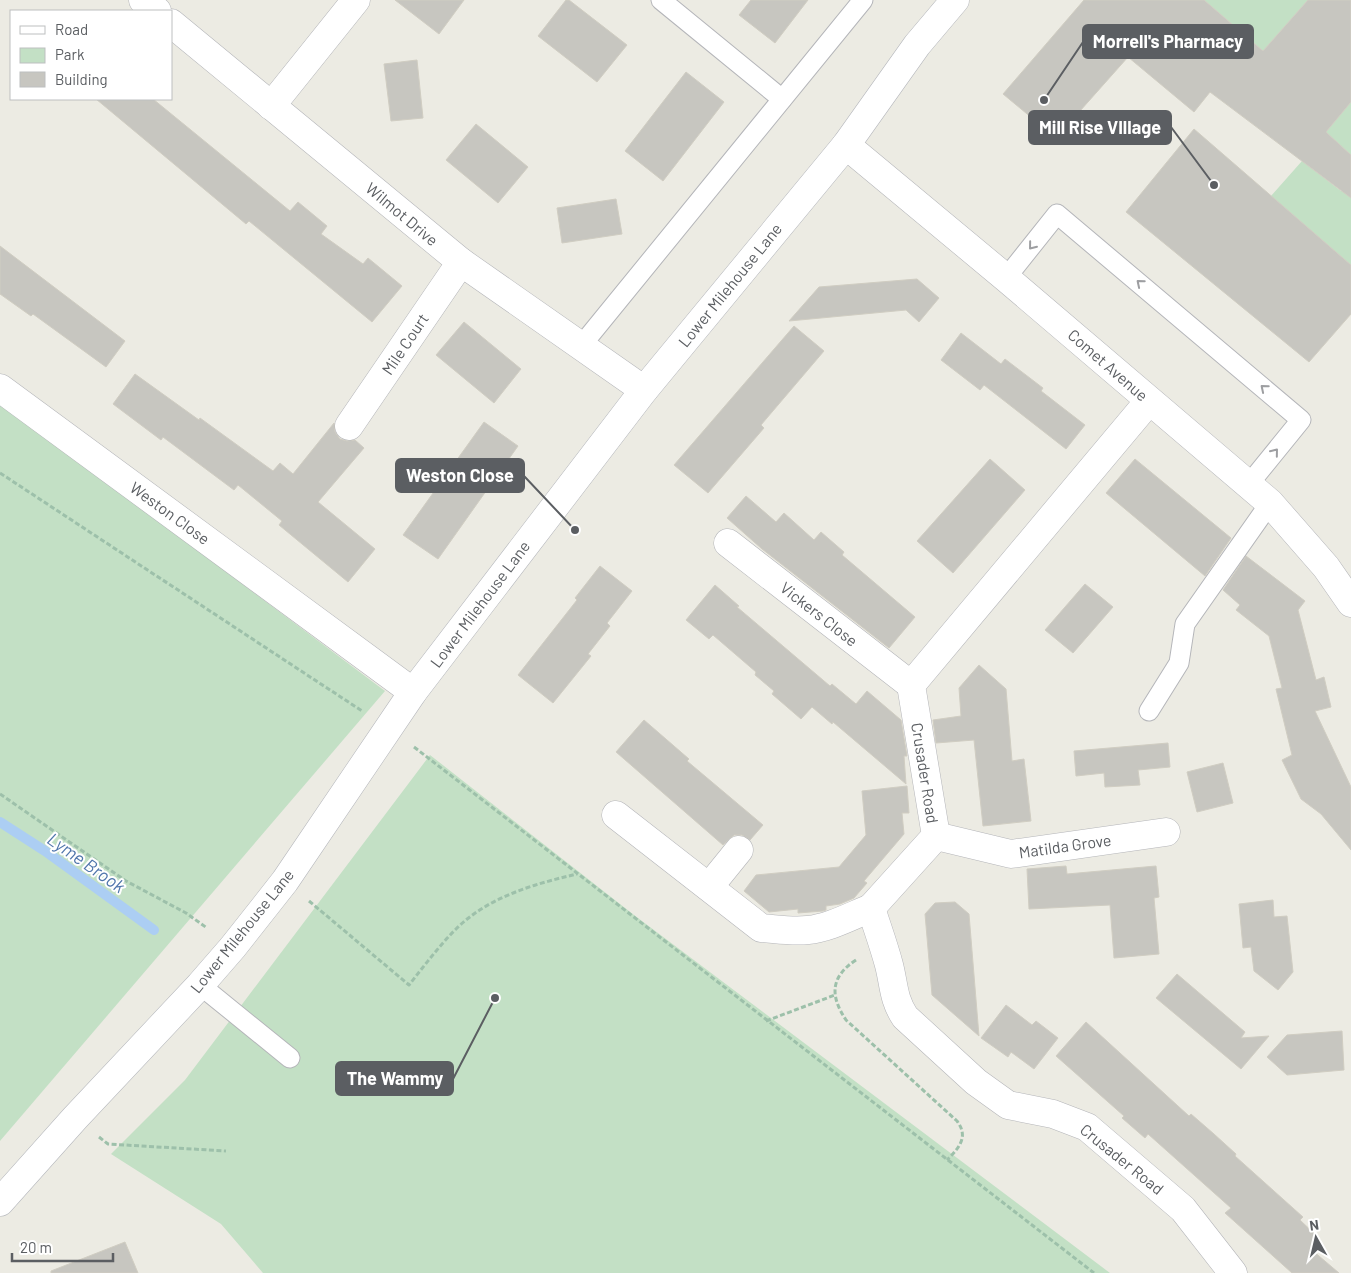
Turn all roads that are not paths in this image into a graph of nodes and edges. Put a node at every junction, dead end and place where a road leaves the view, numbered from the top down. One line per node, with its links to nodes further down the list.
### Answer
1 (143, 0): 6 (street)
2 (356, 0): 9 (street)
3 (661, 0): 8 (lane)
4 (863, 0): 8 (lane)
5 (955, 0): 10 (street, Lower Milehouse Lane)
6 (155, 10)
7 (172, 24): 9 (street, Wilmot Drive)
8 (782, 99): 13 (lane)
9 (271, 106): 11 (street, Wilmot Drive)
10 (846, 145): 12 (street, Comet Avenue); 15 (street, Lower Milehouse Lane)
11 (461, 262): 13 (street, Wilmot Drive); 17 (street, Mile Court)
12 (1006, 278): 16 (street, Comet Avenue); 18 (lane, one-way to 12)
13 (581, 346): 15 (street, Wilmot Drive)
14 (0, 388): 23 (street, Weston Close)
15 (644, 390): 23 (street, Lower Milehouse Lane)
16 (1149, 401): 18 (street, Comet Avenue); 22 (street)
17 (349, 426)
18 (1249, 484): 19 (street, Comet Avenue)
19 (1270, 503): 21 (street, Comet Avenue); 24 (lane)
20 (728, 543): 22 (street, Vickers Close)
21 (1351, 603)
22 (910, 685): 27 (street, Crusader Road)
23 (413, 692): 31 (street, Lower Milehouse Lane)
24 (1149, 710)
25 (616, 814): 29 (street)
26 (1166, 832): 27 (street, Matilda Grove)
27 (936, 836): 30 (street, Crusader Road)
28 (739, 850): 29 (street)
29 (709, 887): 30 (street)
30 (871, 908): 34 (street, Crusader Road)
31 (200, 986): 32 (lane); 33 (street, Lower Milehouse Lane)
32 (290, 1058)
33 (0, 1202)
34 (1233, 1273)

